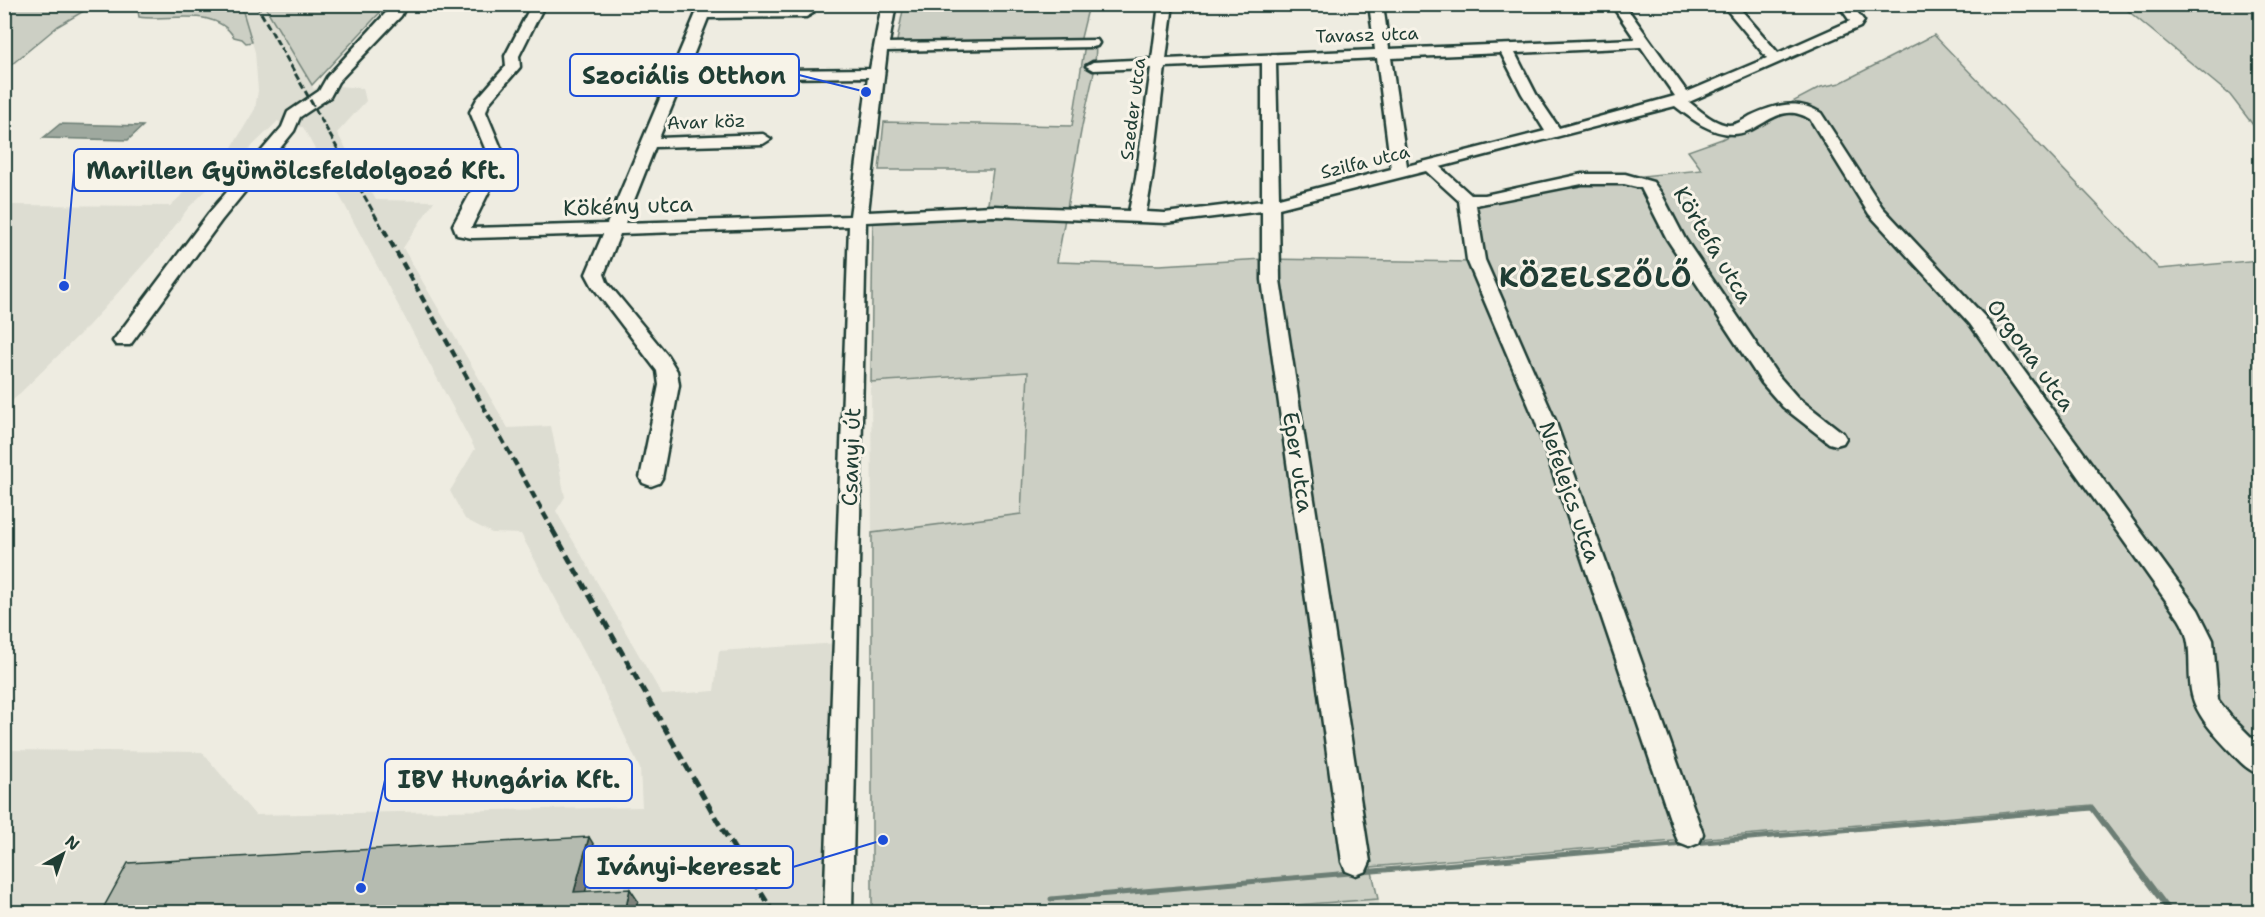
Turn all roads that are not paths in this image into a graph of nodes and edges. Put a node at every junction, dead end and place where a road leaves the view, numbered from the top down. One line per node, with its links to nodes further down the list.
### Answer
1 (401, 4): 33 (street)
2 (540, 4): 32 (street, Kökény utca)
3 (889, 4): 13 (street, Csanyi út)
4 (1166, 4): 18 (street, Szeder utca)
5 (1376, 4): 15 (street)
6 (1617, 4): 12 (street, Orgona utca)
7 (1728, 4): 17 (street)
8 (1844, 4): 17 (street, Szilfa utca)
9 (705, 9): 10 (street); 21 (street)
10 (806, 13)
11 (1092, 43): 13 (street)
12 (1643, 43): 14 (street, Tavasz utca); 22 (street, Orgona utca)
13 (881, 47): 20 (street, Csanyi út)
14 (1506, 49): 15 (street, Tavasz utca); 23 (street)
15 (1383, 54): 16 (street, Tavasz utca); 27 (street)
16 (1269, 59): 18 (street, Tavasz utca); 29 (street, Eper utca)
17 (1776, 59): 22 (street, Szilfa utca)
18 (1157, 64): 19 (street, Tavasz utca); 30 (street, Szeder utca)
19 (1093, 66)
20 (876, 73): 21 (street); 31 (street, Csanyi út)
21 (677, 75): 25 (street)
22 (1681, 100): 23 (street, Szilfa utca); 36 (street, Orgona utca)
23 (1556, 134): 26 (street, Szilfa utca)
24 (763, 139): 25 (street, Avar köz)
25 (650, 143): 32 (street)
26 (1431, 166): 27 (street, Szilfa utca); 28 (street)
27 (1400, 173): 29 (street, Szilfa utca)
28 (1467, 200): 34 (street, Körtefa utca); 37 (street, Nefelejcs utca)
29 (1269, 205): 30 (street, Szilfa utca); 38 (street, Eper utca)
30 (1136, 218): 31 (street, Szilfa utca)
31 (858, 219): 32 (street, Kökény utca); 39 (street, Csanyi út)
32 (614, 228): 35 (street)
33 (123, 341)
34 (1836, 438)
35 (651, 478)
36 (2260, 763)
37 (1689, 834)
38 (1356, 862)
39 (838, 912)

